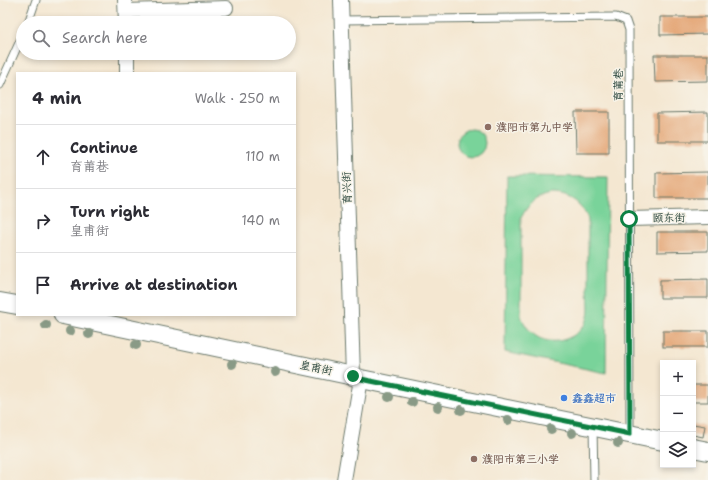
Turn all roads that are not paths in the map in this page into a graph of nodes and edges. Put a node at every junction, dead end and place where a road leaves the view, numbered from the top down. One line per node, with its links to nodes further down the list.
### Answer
1 (36, 0): 5 (lane)
2 (341, 0): 6 (street, 育兴街)
3 (226, 8): 4 (street)
4 (126, 11)
5 (30, 16)
6 (342, 20): 12 (lane, 育莆巷); 17 (street, 育兴街)
7 (16, 50): 10 (lane)
8 (127, 60): 9 (street)
9 (127, 72)
10 (0, 85)
11 (708, 217): 12 (street, 颐东街)
12 (629, 219): 19 (lane, 育莆巷)
13 (0, 302): 14 (street)
14 (16, 305)
15 (72, 316): 16 (street, 皇甫街)
16 (100, 319): 17 (street, 皇甫街)
17 (357, 378): 18 (street, 皇甫街); 23 (street, 育兴街)
18 (593, 427): 19 (street, 皇甫街); 24 (lane)
19 (630, 434): 20 (street, 皇甫街)
20 (660, 440)
21 (696, 449): 22 (street)
22 (708, 451)
23 (344, 480)
24 (594, 480)

